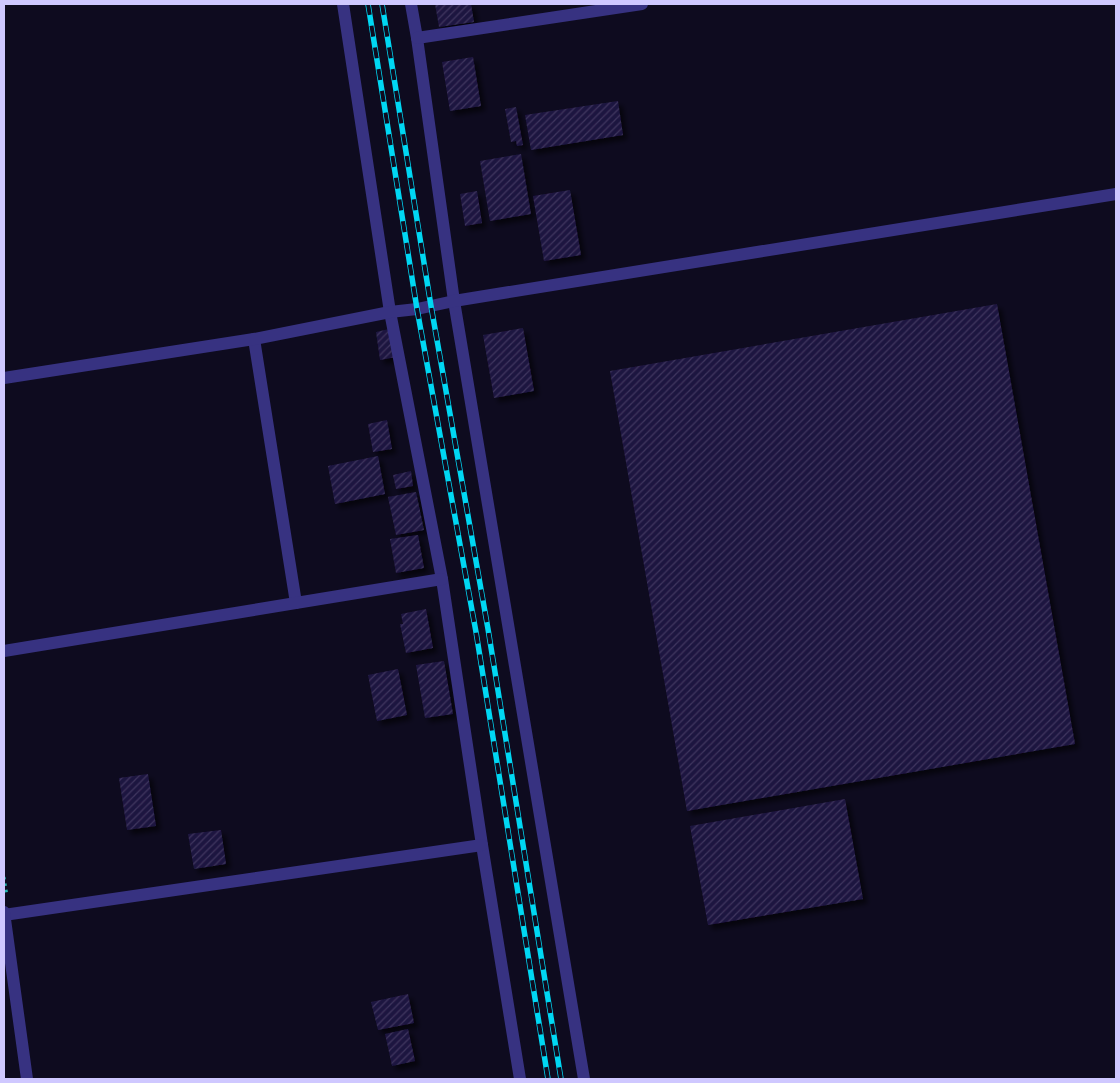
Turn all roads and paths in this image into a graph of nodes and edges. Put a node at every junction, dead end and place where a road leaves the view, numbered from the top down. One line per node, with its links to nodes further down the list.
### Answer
1 (343, 4): 7 (street)
2 (411, 4): 4 (street)
3 (642, 4): 4 (street)
4 (417, 38): 6 (street)
5 (1116, 194): 6 (street)
6 (454, 301): 7 (street); 17 (street)
7 (390, 312): 8 (street); 10 (street)
8 (254, 339): 9 (street); 11 (street)
9 (4, 378)
10 (442, 579): 11 (street); 13 (street)
11 (296, 603): 12 (street)
12 (4, 651)
13 (482, 845): 14 (street); 16 (street)
14 (4, 914): 15 (street)
15 (27, 1079)
16 (520, 1079)
17 (584, 1079)

